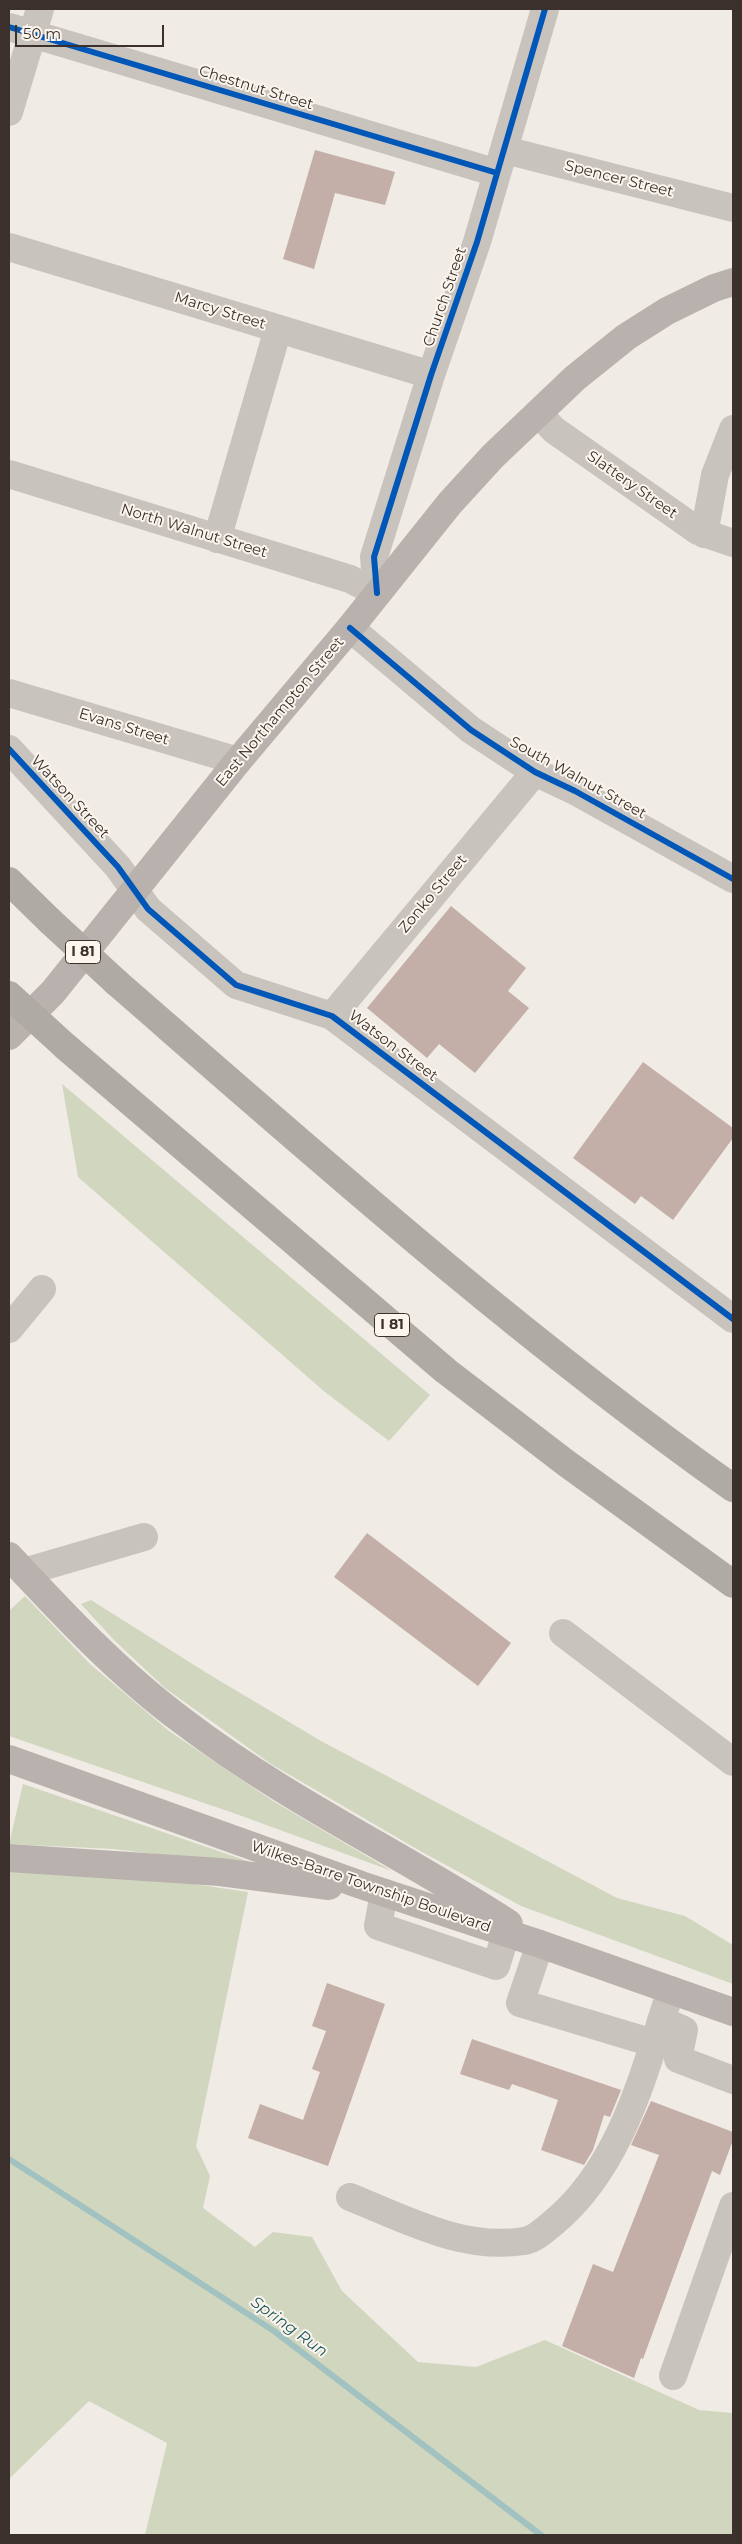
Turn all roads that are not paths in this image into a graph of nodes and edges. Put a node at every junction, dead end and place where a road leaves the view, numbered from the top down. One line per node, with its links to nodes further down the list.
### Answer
1 (545, 9): 4 (street, Church Street)
2 (27, 23): 3 (street); 4 (street, Chestnut Street)
3 (9, 112)
4 (501, 161): 5 (street, Spencer Street); 9 (street, Church Street)
5 (733, 208)
6 (9, 247): 8 (street, Marcy Street)
7 (733, 282): 10 (main road, East Northampton Street)
8 (278, 329): 9 (street, Marcy Street); 14 (street)
9 (431, 375): 16 (street, Church Street)
10 (538, 413): 13 (street, Slattery Street); 16 (main road, East Northampton Street)
11 (733, 429): 13 (street)
12 (9, 474): 14 (street, North Walnut Street)
13 (704, 534): 15 (street, Slattery Street)
14 (217, 539): 16 (street, North Walnut Street)
15 (733, 543)
16 (378, 593): 17 (main road, East Northampton Street)
17 (350, 628): 20 (main road, East Northampton Street); 21 (street, South Walnut Street)
18 (9, 693): 20 (street, Evans Street)
19 (9, 749): 24 (street, Watson Street)
20 (238, 761): 24 (main road, East Northampton Street)
21 (535, 772): 22 (street, South Walnut Street); 26 (street, Zonko Street)
22 (733, 880)
23 (9, 881): 31 (highway, I 81, bridge)
24 (134, 890): 26 (street, Watson Street); 27 (main road, East Northampton Street)
25 (9, 994): 34 (highway, I 81, bridge)
26 (332, 1016): 29 (street, Watson Street)
27 (9, 1036)
28 (42, 1289): 30 (street)
29 (733, 1319)
30 (9, 1329)
31 (733, 1488)
32 (144, 1537): 33 (street)
33 (14, 1565): 40 (main road)
34 (733, 1584)
35 (564, 1633): 37 (street)
36 (9, 1759): 39 (main road, Wilkes-Barre Township Boulevard)
37 (733, 1762)
38 (9, 1858): 39 (main road)
39 (372, 1889): 40 (main road, Wilkes-Barre Township Boulevard)
40 (508, 1928): 41 (main road)
41 (540, 1944): 42 (main road); 44 (street)
42 (670, 1990): 43 (main road); 44 (street)
43 (733, 2012)
44 (657, 2032): 45 (street); 46 (street)
45 (733, 2080)
46 (350, 2198)
47 (733, 2206): 48 (street)
48 (673, 2376)

